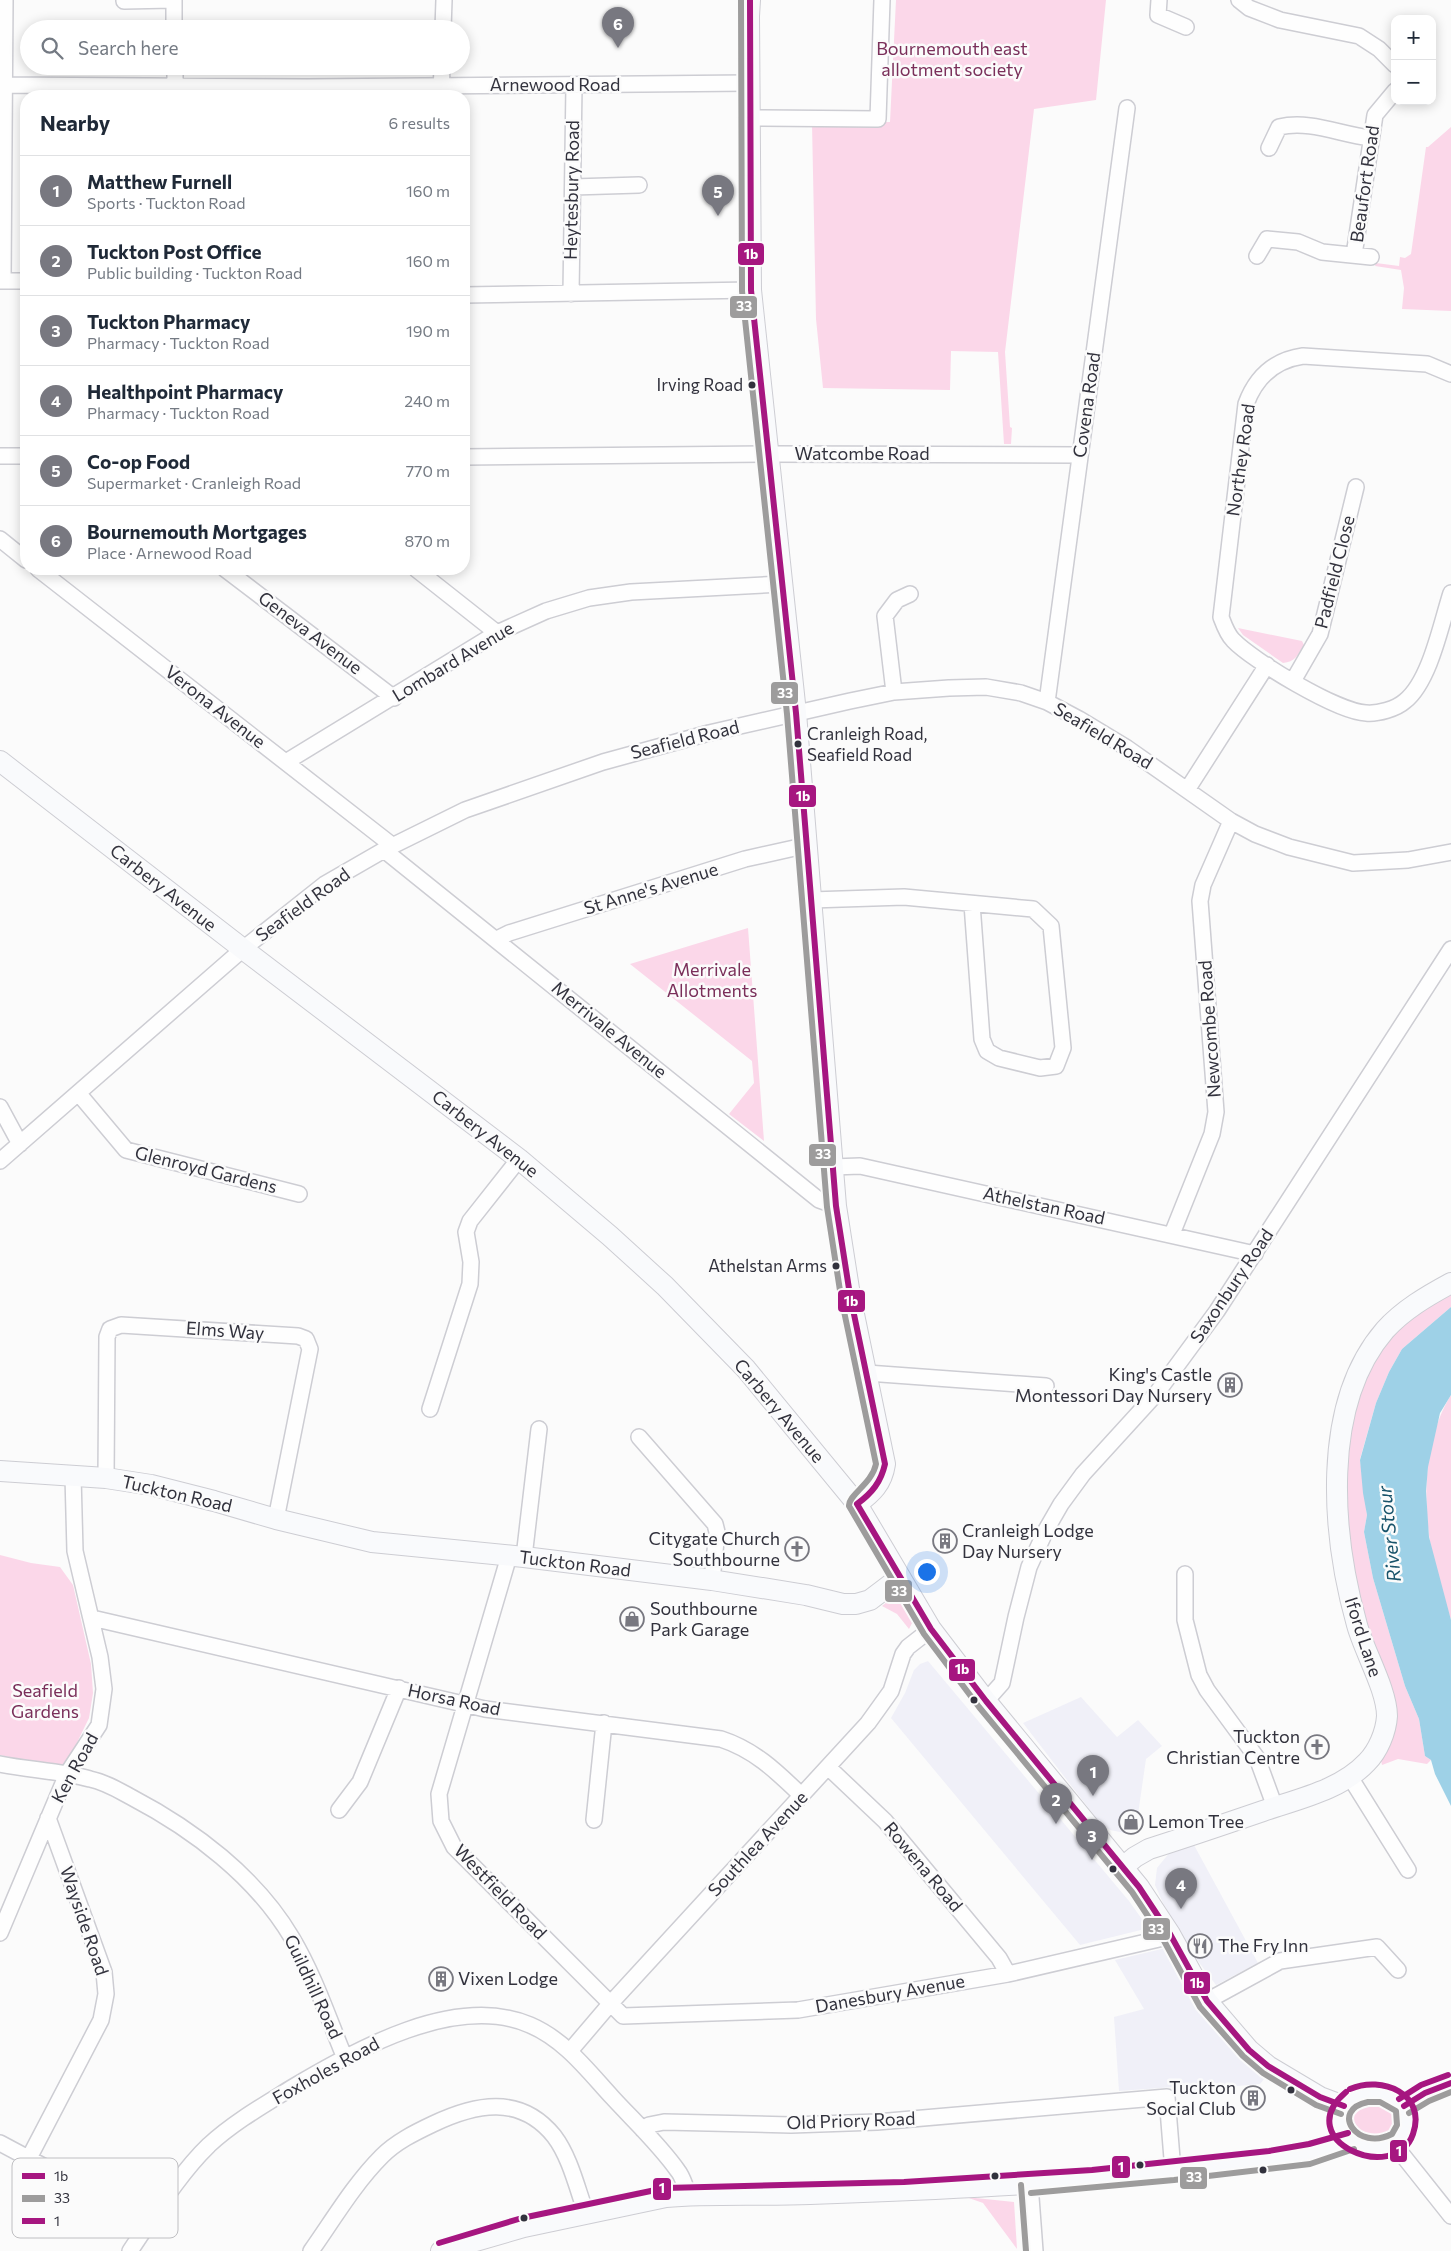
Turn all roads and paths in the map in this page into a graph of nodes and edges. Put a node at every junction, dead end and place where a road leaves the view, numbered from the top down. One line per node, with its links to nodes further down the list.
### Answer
1 (5, 0): 16 (street)
2 (173, 0): 7 (street); 9 (street)
3 (444, 0): 10 (street)
4 (750, 0): 15 (street)
5 (882, 0): 24 (street)
6 (1239, 0): 12 (street)
7 (124, 1)
8 (1156, 14): 11 (street)
9 (174, 20)
10 (443, 20)
11 (1186, 27)
12 (1391, 61)
13 (175, 75): 19 (street)
14 (442, 75): 20 (street)
15 (749, 83): 17 (street, Arnewood Road); 24 (street)
16 (2, 85): 18 (street, Arnewood Road); 32 (street)
17 (574, 85): 21 (street, Arnewood Road); 28 (street, Heytesbury Road)
18 (149, 90)
19 (175, 90)
20 (441, 90)
21 (463, 90)
22 (1391, 96): 25 (street, Beaufort Road)
23 (1127, 108): 39 (street, Covena Road)
24 (750, 118): 34 (street)
25 (1370, 138): 26 (street); 29 (street, Beaufort Road)
26 (1269, 148)
27 (639, 185): 28 (street)
28 (573, 187): 36 (street, Heytesbury Road)
29 (1354, 254): 30 (street, Beaufort Road); 31 (street, Beaufort Road)
30 (1257, 256)
31 (1371, 257)
32 (2, 281): 33 (street)
33 (20, 281)
34 (751, 290): 36 (street); 38 (street)
35 (470, 294): 36 (street)
36 (571, 294)
37 (1451, 374): 53 (street, Northey Road)
38 (768, 454): 39 (street, Watcombe Road); 42 (street, Watcombe Road); 49 (street)
39 (1080, 455): 57 (street, Covena Road)
40 (0, 456): 41 (street)
41 (20, 456)
42 (470, 457)
43 (1356, 487): 54 (street, Padfield Close)
44 (0, 540): 45 (street)
45 (20, 555)
46 (46, 575): 60 (street, Verona Avenue)
47 (233, 575): 56 (street, Geneva Avenue)
48 (424, 575): 52 (street)
49 (782, 584): 52 (street, Lombard Avenue); 58 (street)
50 (910, 594): 55 (street)
51 (1451, 594): 54 (street, Northey Road)
52 (497, 633): 56 (street, Lombard Avenue)
53 (1266, 665): 54 (street, Northey Road); 61 (street)
54 (1293, 681)
55 (894, 692): 57 (street, Seafield Road); 58 (street, Seafield Road)
56 (394, 698): 60 (street, Lombard Avenue)
57 (1047, 702): 61 (street, Seafield Road)
58 (796, 713): 63 (street); 64 (street, Seafield Road)
59 (0, 761): 69 (street, Carbery Avenue)
60 (286, 762): 64 (street, Verona Avenue)
61 (1187, 790): 62 (street, Seafield Road)
62 (1231, 821): 65 (street, Seafield Road); 79 (street, Newcombe Road)
63 (808, 845): 66 (street); 68 (street, St Anne's Avenue)
64 (389, 848): 68 (street, Merrivale Avenue); 69 (street, Seafield Road)
65 (1451, 852)
66 (811, 900): 67 (street); 76 (street)
67 (972, 904): 67 (street)
68 (497, 939): 78 (street, Merrivale Avenue)
69 (243, 949): 71 (street, Seafield Road); 74 (street, Carbery Avenue)
70 (1451, 949): 80 (street, Saxonbury Road)
71 (79, 1094): 73 (street, Seafield Road); 77 (street, Glenroyd Gardens)
72 (0, 1107): 73 (street)
73 (20, 1144): 75 (street, Seafield Road)
74 (519, 1159): 84 (street); 90 (street, Carbery Avenue)
75 (0, 1161)
76 (833, 1167): 78 (street); 79 (street, Athelstan Road)
77 (299, 1194)
78 (836, 1206): 82 (street)
79 (1172, 1234): 80 (street, Athelstan Road)
80 (1255, 1254): 99 (street, Saxonbury Road)
81 (1451, 1283): 105 (street, Iford Lane)
82 (867, 1373): 83 (street); 90 (street)
83 (1046, 1386)
84 (430, 1409)
85 (539, 1429): 92 (street, Westfield Road)
86 (639, 1437): 95 (street)
87 (0, 1471): 88 (street, Tuckton Road)
88 (74, 1476): 89 (street, Tuckton Road); 96 (street, Ken Road)
89 (106, 1478): 91 (street, Tuckton Road); 91 (street, Elms Way)
90 (857, 1504): 94 (street, Carbery Avenue)
91 (276, 1519): 92 (street, Tuckton Road)
92 (516, 1556): 95 (street, Tuckton Road); 100 (street, Westfield Road)
93 (1185, 1574): 107 (street)
94 (899, 1578): 95 (street, Tuckton Road); 97 (street)
95 (712, 1580)
96 (92, 1618): 98 (street, Horsa Road); 104 (street, Ken Road)
97 (931, 1629): 99 (street); 103 (street, Southlea Avenue)
98 (399, 1688): 100 (street, Horsa Road); 108 (street)
99 (986, 1700): 111 (street)
100 (466, 1705): 101 (street, Horsa Road); 118 (street, Westfield Road)
101 (604, 1723): 106 (street, Horsa Road); 110 (street)
102 (0, 1764): 104 (street, Guildhill Road)
103 (829, 1768): 106 (street, Southlea Avenue); 116 (street, Rowena Road)
104 (66, 1774): 109 (street, Ken Road); 120 (street, Guildhill Road)
105 (1350, 1777): 107 (street, Iford Lane); 112 (street)
106 (802, 1796): 118 (street, Southlea Avenue)
107 (1274, 1807): 111 (street, Iford Lane)
108 (339, 1810)
109 (48, 1818): 113 (street, Ken Road); 128 (street, Wayside Road)
110 (594, 1820)
111 (1122, 1867): 114 (street)
112 (1408, 1870)
113 (0, 1933)
114 (1170, 1934): 116 (street, Danesbury Avenue); 117 (street)
115 (1398, 1970): 117 (street)
116 (1008, 1974): 118 (street, Danesbury Avenue)
117 (1206, 2001): 122 (street)
118 (610, 2004): 119 (street, Southlea Avenue)
119 (570, 2051): 120 (street, Foxholes Road); 124 (street, Foxholes Road)
120 (344, 2056): 130 (street, Foxholes Road)
121 (1451, 2082): 123 (street)
122 (1344, 2106): 123 (street); 125 (street)
123 (1404, 2106): 127 (street)
124 (643, 2130): 129 (street, Old Priory Road); 132 (street, Foxholes Road)
125 (1351, 2142): 127 (street); 129 (street)
126 (0, 2143): 128 (street)
127 (1392, 2144): 134 (street)
128 (29, 2158)
129 (1173, 2171): 131 (street)
130 (178, 2184)
131 (1030, 2184): 132 (street); 139 (street)
132 (689, 2195): 133 (street)
133 (586, 2213): 137 (street); 138 (street)
134 (1451, 2216)
135 (139, 2238): 136 (street, Foxholes Road)
136 (130, 2251)
137 (311, 2251)
138 (441, 2251)
139 (1035, 2251)

